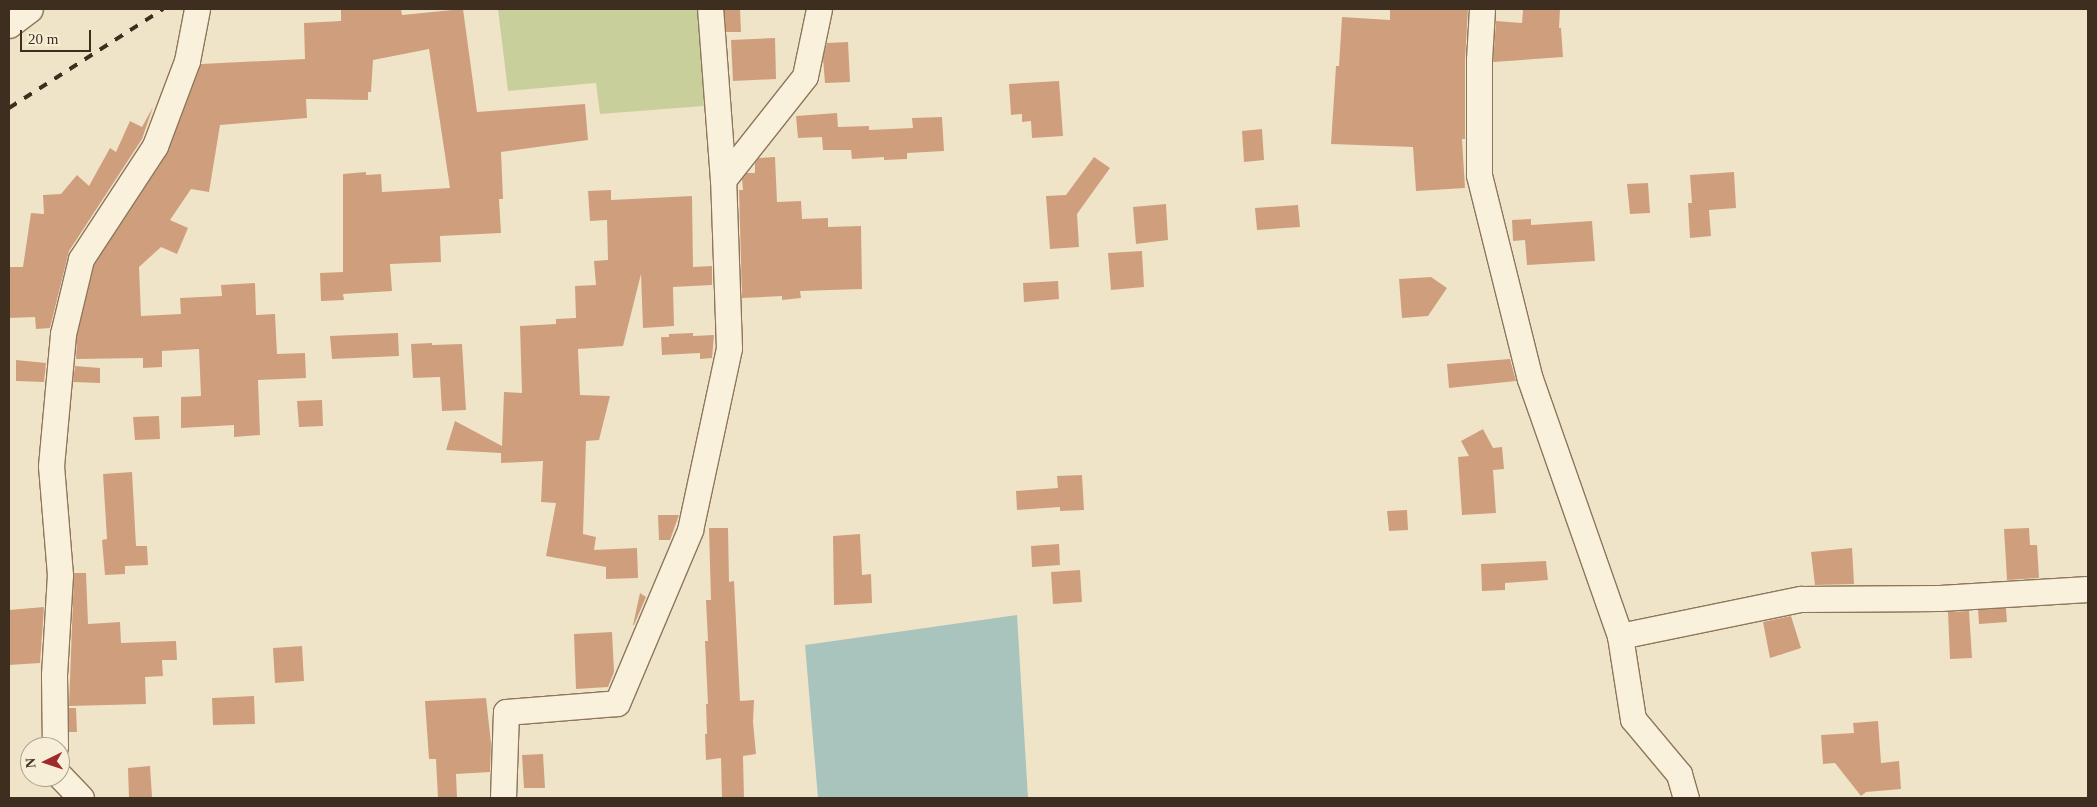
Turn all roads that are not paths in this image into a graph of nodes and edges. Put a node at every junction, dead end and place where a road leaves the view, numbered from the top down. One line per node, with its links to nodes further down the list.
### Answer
1 (30, 9): 6 (street)
2 (196, 9): 10 (street)
3 (710, 9): 7 (street)
4 (819, 9): 7 (street)
5 (1482, 9): 9 (street)
6 (9, 24)
7 (723, 180): 13 (street)
8 (2088, 588): 9 (street)
9 (1620, 636): 14 (street)
10 (55, 737)
11 (70, 786): 12 (street)
12 (81, 798)
13 (503, 798)
14 (1686, 798)

